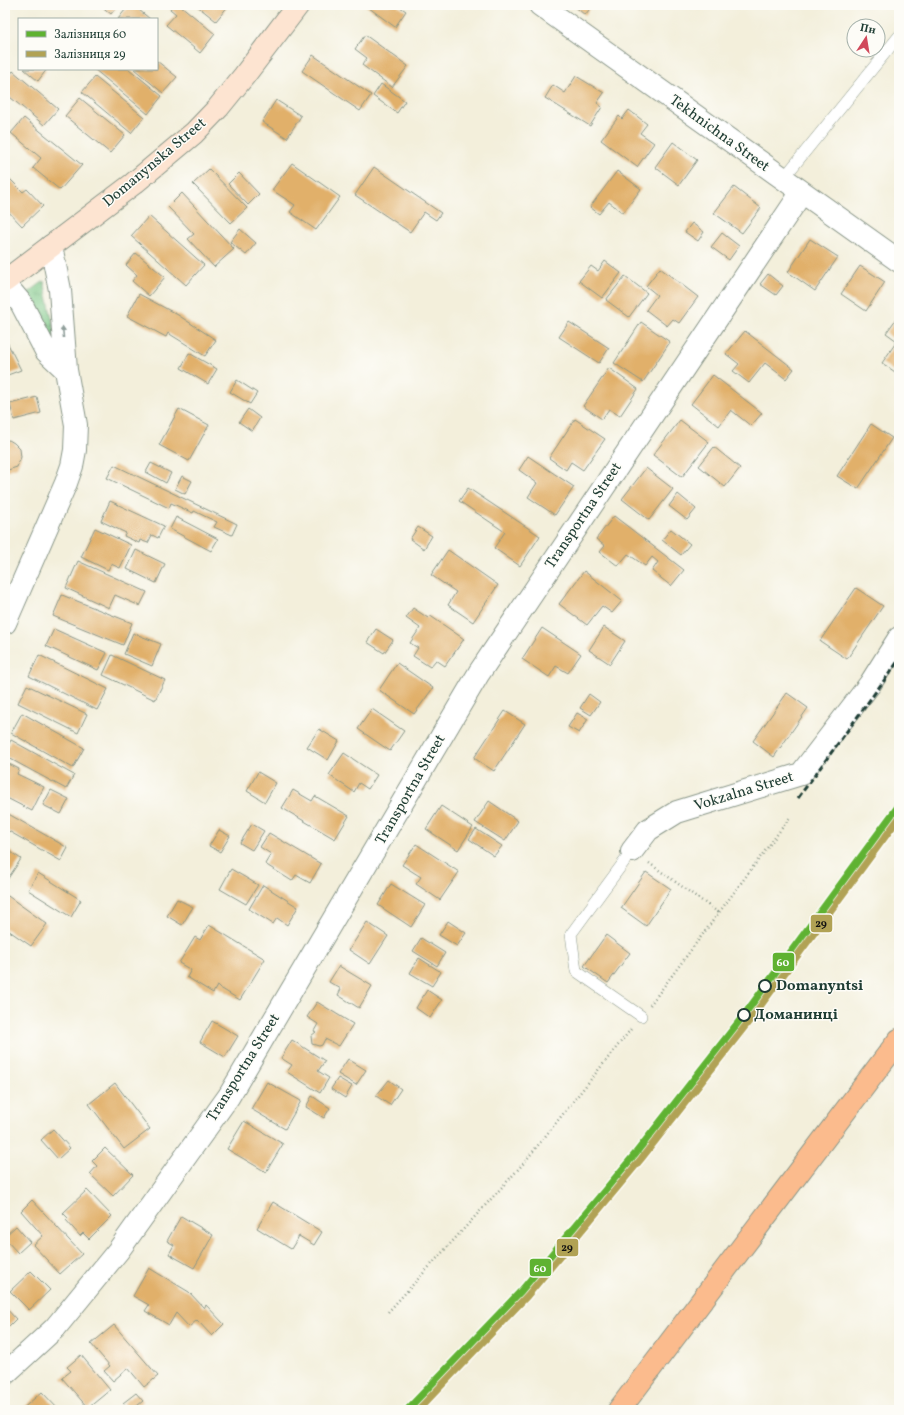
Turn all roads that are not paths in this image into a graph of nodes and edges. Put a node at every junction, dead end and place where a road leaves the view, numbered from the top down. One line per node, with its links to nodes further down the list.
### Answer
1 (298, 5): 6 (main road, Domanynska Street)
2 (540, 5): 4 (street, Tekhnichna Street)
3 (899, 36): 4 (lane)
4 (783, 179): 5 (street, Tekhnichna Street)
5 (802, 192): 7 (street, Tekhnichna Street); 16 (street, Transportna Street)
6 (51, 246): 8 (main road, Domanynska Street); 10 (street, one-way to 6)
7 (899, 261)
8 (5, 281)
9 (5, 284): 10 (street)
10 (66, 370): 11 (street)
11 (5, 623)
12 (899, 638): 13 (street, Vokzalna Street)
13 (632, 851): 14 (lane)
14 (641, 1016)
15 (899, 1040): 17 (main road)
16 (5, 1374)
17 (619, 1410)

